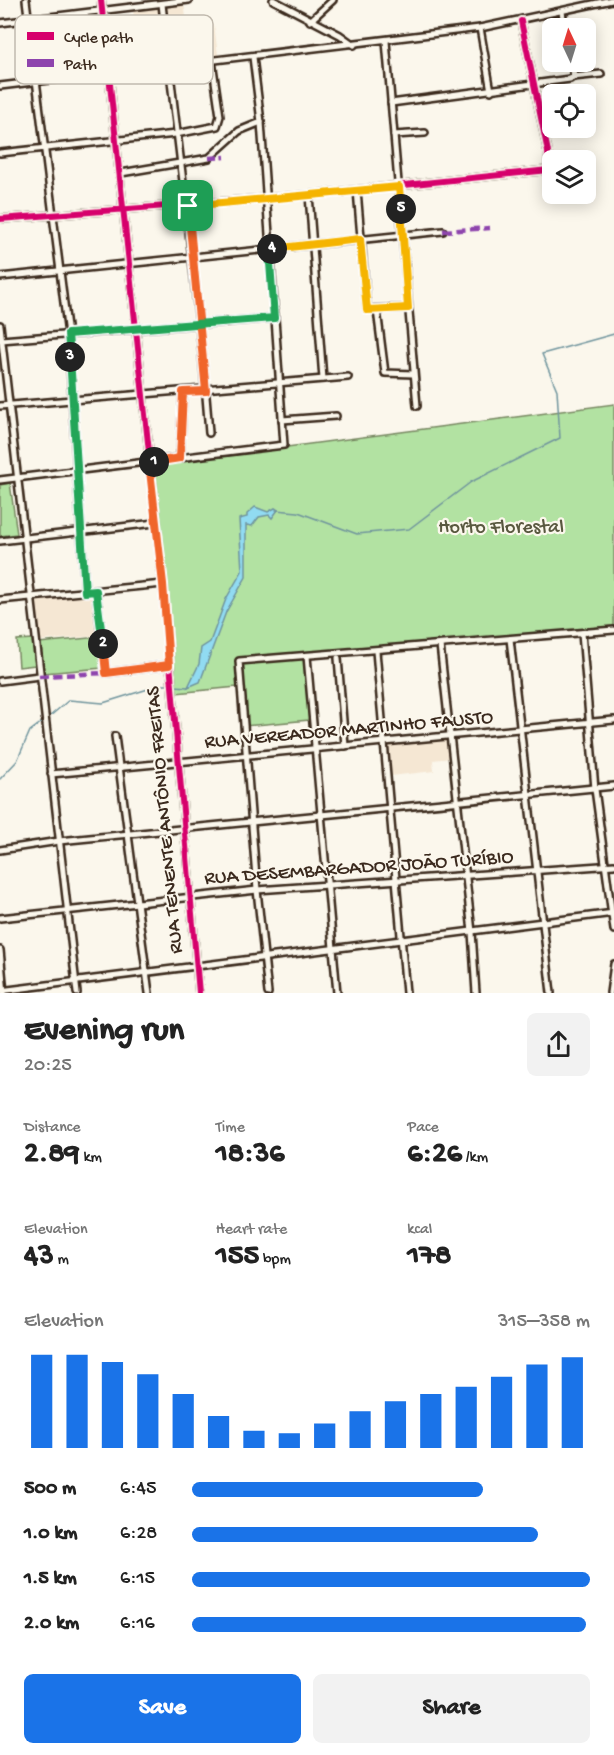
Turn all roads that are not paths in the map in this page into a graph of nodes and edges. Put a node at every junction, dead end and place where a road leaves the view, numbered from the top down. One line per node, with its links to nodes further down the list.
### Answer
1 (26, 0): 10 (street)
2 (101, 0): 8 (street, RUA TENENTE ANTÔNIO FREITAS)
3 (189, 0): 7 (street)
4 (273, 0): 16 (street)
5 (333, 0): 16 (street)
6 (612, 0): 9 (street)
7 (162, 4): 8 (street); 13 (street)
8 (103, 12): 11 (street); 12 (street, RUA TENENTE ANTÔNIO FREITAS)
9 (562, 12): 14 (street); 17 (street)
10 (28, 15)
11 (75, 15)
12 (103, 15)
13 (163, 15)
14 (563, 18)
15 (15, 21): 18 (street)
16 (310, 21): 21 (street)
17 (521, 21): 19 (street); 32 (street)
18 (0, 23)
19 (480, 28): 20 (street); 34 (street)
20 (386, 41): 21 (street); 35 (street)
21 (354, 45): 22 (street)
22 (253, 57): 23 (street); 36 (street)
23 (213, 61)
24 (213, 68): 38 (street)
25 (572, 72): 27 (street)
26 (601, 74): 27 (street)
27 (572, 78): 32 (street)
28 (18, 84): 33 (street)
29 (36, 84): 41 (street)
30 (111, 84): 40 (street, RUA TENENTE ANTÔNIO FREITAS)
31 (171, 84): 38 (street)
32 (535, 85): 34 (street); 45 (street)
33 (0, 86)
34 (491, 91): 35 (street)
35 (392, 103): 39 (street)
36 (261, 122): 43 (street); 48 (street)
37 (425, 133): 39 (street)
38 (176, 134): 40 (street); 43 (street)
39 (394, 135): 45 (street)
40 (117, 141): 41 (street); 44 (street, RUA TENENTE ANTÔNIO FREITAS)
41 (44, 149): 42 (street); 51 (street)
42 (0, 153)
43 (182, 164): 44 (street); 49 (street)
44 (121, 173): 50 (street, RUA TENENTE ANTÔNIO FREITAS)
45 (399, 187): 46 (street); 54 (street)
46 (357, 190): 47 (street); 55 (street)
47 (309, 195): 48 (street); 56 (street)
48 (267, 198): 49 (street); 57 (street)
49 (188, 206): 50 (street); 58 (street)
50 (125, 210): 51 (street); 59 (street, RUA TENENTE ANTÔNIO FREITAS)
51 (55, 215): 52 (street); 60 (street)
52 (0, 219)
53 (443, 231): 54 (street)
54 (403, 236): 55 (street); 62 (street)
55 (360, 239): 56 (street); 63 (street)
56 (313, 245): 57 (street); 72 (street)
57 (269, 249): 58 (street); 64 (street)
58 (192, 257): 59 (street); 66 (street)
59 (128, 263): 60 (street); 67 (street, RUA TENENTE ANTÔNIO FREITAS)
60 (62, 270): 61 (street); 68 (street)
61 (0, 277)
62 (408, 308): 63 (street); 70 (street)
63 (377, 310): 70 (street)
64 (274, 318): 66 (street); 73 (street)
65 (0, 325): 69 (street)
66 (198, 326): 67 (street); 74 (street)
67 (136, 329): 68 (street); 76 (street, RUA TENENTE ANTÔNIO FREITAS)
68 (68, 334): 69 (street); 77 (street)
69 (1, 340): 78 (street)
70 (413, 374): 80 (street)
71 (348, 377): 72 (street)
72 (322, 379): 73 (street)
73 (280, 384): 74 (street); 82 (street)
74 (206, 391): 75 (street); 83 (street)
75 (183, 392): 76 (street); 84 (street)
76 (144, 395): 77 (street); 85 (street, RUA TENENTE ANTÔNIO FREITAS)
77 (73, 401): 78 (street); 86 (street)
78 (9, 405): 79 (street); 87 (street)
79 (0, 406)
80 (417, 406)
81 (336, 416): 82 (street)
82 (282, 420): 84 (street)
83 (209, 434)
84 (180, 458): 85 (street)
85 (149, 462): 86 (street); 89 (street, RUA TENENTE ANTÔNIO FREITAS)
86 (77, 471): 87 (street); 90 (street)
87 (16, 478): 88 (street); 91 (street)
88 (0, 480)
89 (155, 523): 90 (street); 93 (street, RUA TENENTE ANTÔNIO FREITAS)
90 (81, 532): 91 (street); 95 (street)
91 (23, 538): 92 (street); 96 (street)
92 (0, 541)
93 (163, 584): 94 (street); 105 (street, RUA TENENTE ANTÔNIO FREITAS)
94 (96, 591): 95 (street); 105 (street)
95 (85, 592): 96 (street)
96 (29, 598): 97 (street); 106 (street)
97 (0, 600)
98 (614, 630): 99 (street)
99 (582, 633): 100 (street); 109 (street)
100 (510, 639): 101 (street); 110 (street)
101 (440, 645): 102 (street); 112 (street)
102 (376, 651): 103 (street); 113 (street)
103 (307, 656): 115 (street); 116 (street)
104 (338, 658): 114 (street)
105 (169, 665): 117 (street, RUA TENENTE ANTÔNIO FREITAS)
106 (39, 676): 107 (street); 119 (street)
107 (0, 681)
108 (614, 720): 109 (street, RUA VEREADOR MARTINHO FAUSTO)
109 (589, 722): 110 (street, RUA VEREADOR MARTINHO FAUSTO); 121 (street)
110 (520, 729): 112 (street, RUA VEREADOR MARTINHO FAUSTO); 122 (street)
111 (115, 736): 118 (street)
112 (451, 737): 113 (street, RUA VEREADOR MARTINHO FAUSTO); 123 (street)
113 (383, 742): 114 (street, RUA VEREADOR MARTINHO FAUSTO); 124 (street)
114 (345, 746): 115 (street, RUA VEREADOR MARTINHO FAUSTO)
115 (315, 748): 116 (street, RUA VEREADOR MARTINHO FAUSTO); 125 (street)
116 (245, 755): 117 (street, RUA VEREADOR MARTINHO FAUSTO); 126 (street)
117 (179, 762): 118 (street, RUA VEREADOR MARTINHO FAUSTO); 127 (street, RUA TENENTE ANTÔNIO FREITAS)
118 (121, 768): 119 (street, RUA VEREADOR MARTINHO FAUSTO); 128 (street)
119 (51, 774): 129 (street)
120 (614, 786): 121 (street)
121 (595, 789): 122 (street); 132 (street)
122 (527, 795): 123 (street); 133 (street)
123 (458, 802): 124 (street); 134 (street)
124 (389, 809): 125 (street); 135 (street)
125 (321, 815): 126 (street); 136 (street)
126 (252, 822): 127 (street); 137 (street)
127 (185, 829): 128 (street); 138 (street, RUA TENENTE ANTÔNIO FREITAS)
128 (128, 834): 129 (street); 139 (street)
129 (59, 841): 130 (street); 140 (street)
130 (0, 850)
131 (614, 865): 132 (street, RUA DESEMBARGADOR JOÃO TURÍBIO)
132 (604, 866): 133 (street, RUA DESEMBARGADOR JOÃO TURÍBIO); 141 (street)
133 (536, 871): 134 (street, RUA DESEMBARGADOR JOÃO TURÍBIO); 143 (street)
134 (466, 876): 135 (street, RUA DESEMBARGADOR JOÃO TURÍBIO); 145 (street)
135 (394, 881): 136 (street, RUA DESEMBARGADOR JOÃO TURÍBIO); 146 (street)
136 (326, 887): 137 (street, RUA DESEMBARGADOR JOÃO TURÍBIO); 148 (street)
137 (257, 890): 138 (street, RUA DESEMBARGADOR JOÃO TURÍBIO); 149 (street)
138 (190, 897): 139 (street, RUA DESEMBARGADOR JOÃO TURÍBIO); 151 (street, RUA TENENTE ANTÔNIO FREITAS)
139 (137, 903): 140 (street, RUA DESEMBARGADOR JOÃO TURÍBIO); 152 (street)
140 (65, 910): 142 (street, RUA DESEMBARGADOR JOÃO TURÍBIO); 153 (street)
141 (612, 913): 143 (street); 144 (street)
142 (0, 918)
143 (544, 922): 145 (street); 162 (street)
144 (614, 930)
145 (472, 932): 146 (street); 161 (street)
146 (399, 939): 148 (street); 160 (street)
147 (0, 950): 154 (street)
148 (332, 950): 149 (street); 159 (street)
149 (263, 958): 151 (street); 158 (street)
150 (614, 963): 163 (street)
151 (196, 966): 152 (street); 157 (street, RUA TENENTE ANTÔNIO FREITAS)
152 (146, 973): 153 (street); 156 (street)
153 (75, 982): 154 (street); 155 (street)
154 (3, 992)
155 (77, 993)
156 (149, 993)
157 (199, 993)
158 (268, 993)
159 (337, 993)
160 (406, 993)
161 (476, 993)
162 (550, 993)
163 (609, 993)

